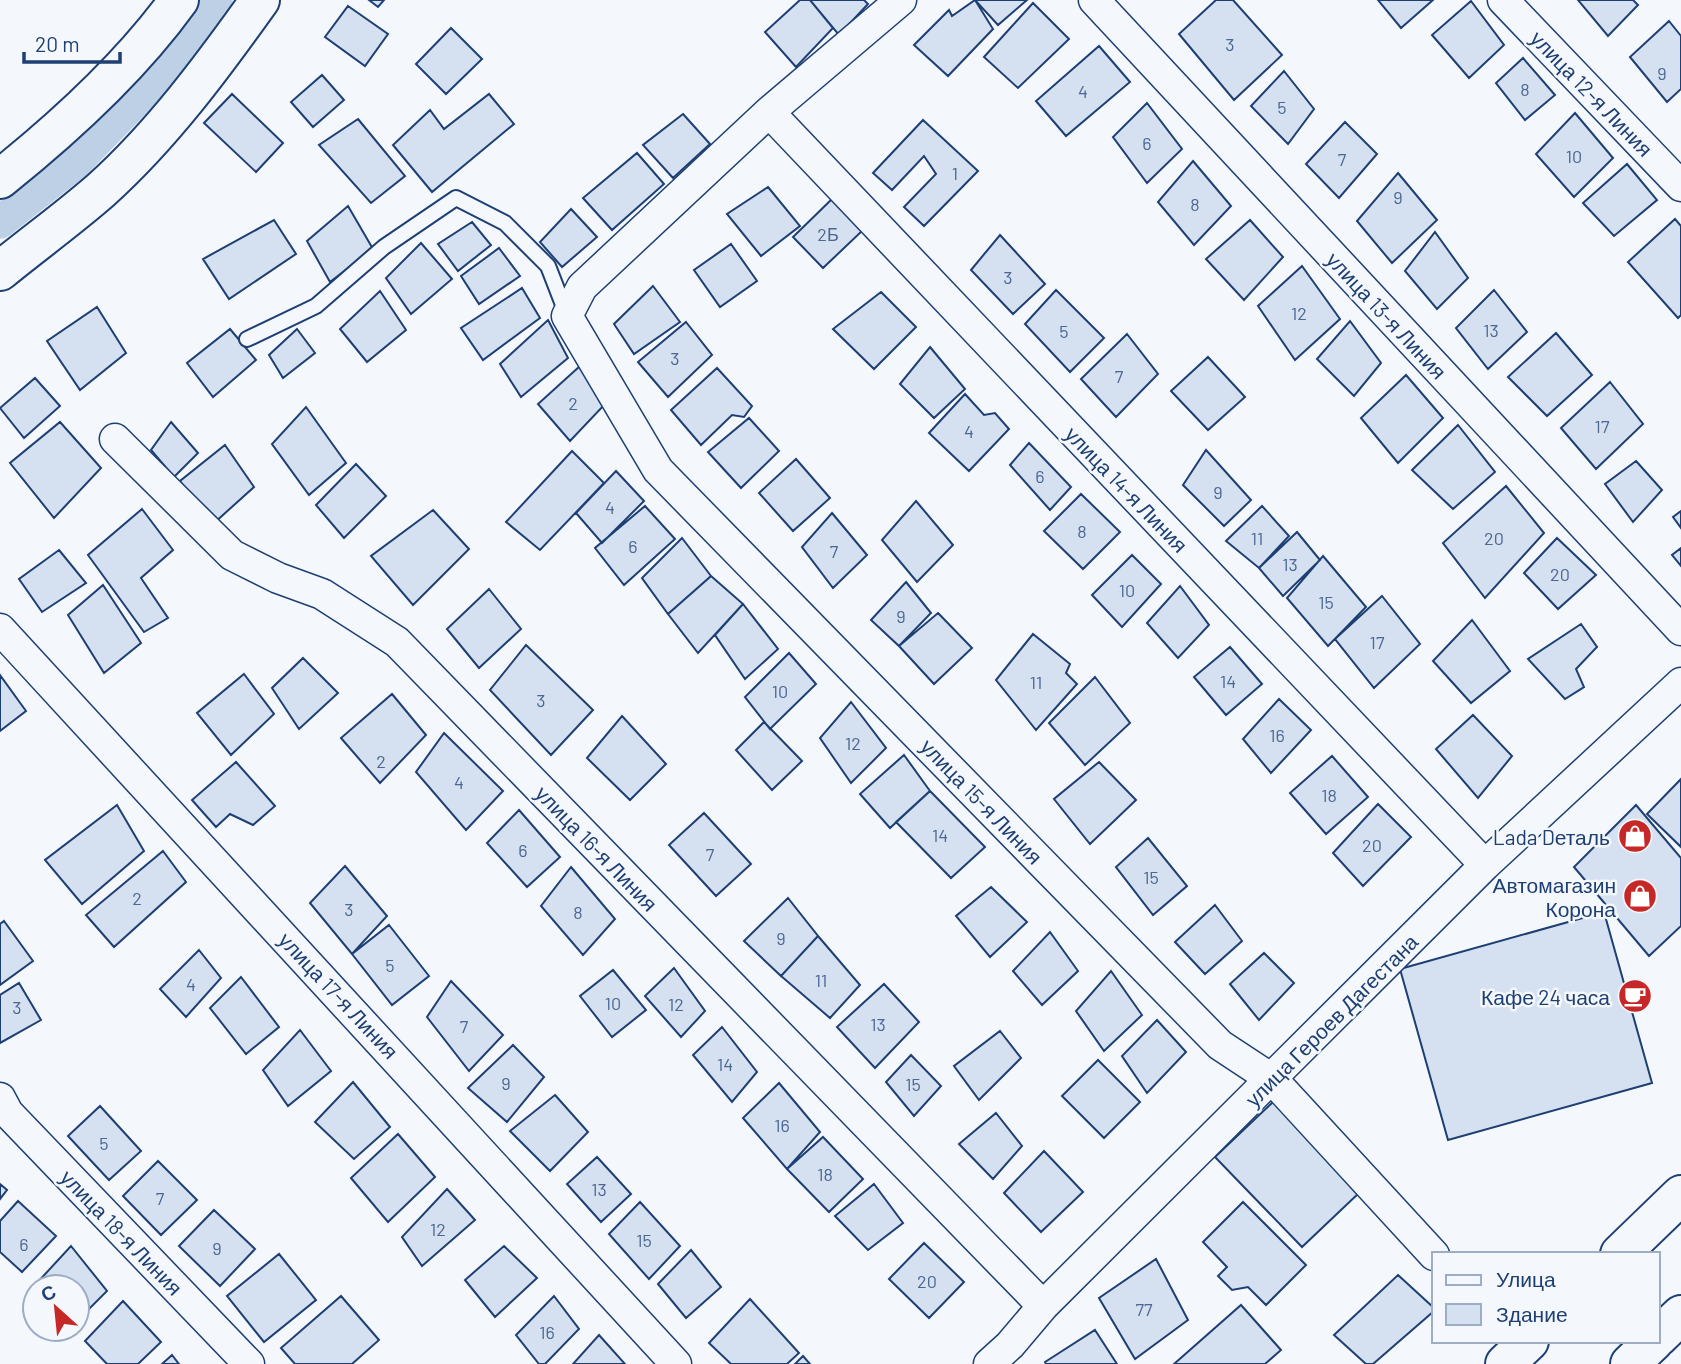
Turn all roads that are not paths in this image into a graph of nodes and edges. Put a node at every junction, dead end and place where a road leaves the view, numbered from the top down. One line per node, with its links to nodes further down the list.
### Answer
1 (179, 0): 7 (main road)
2 (260, 0): 9 (main road)
3 (901, 0): 6 (street)
4 (1094, 0): 14 (street, улица 13-я Линия)
5 (1503, 0): 8 (street, улица 12-я Линия)
6 (769, 112): 10 (street); 16 (street, улица 14-я Линия)
7 (0, 179)
8 (1681, 187)
9 (0, 271)
10 (567, 316): 11 (lane); 17 (street, улица 15-я Линия)
11 (247, 340)
12 (115, 439): 22 (street, улица 16-я Линия)
13 (0, 629): 27 (street, улица 17-я Линия)
14 (1681, 630)
15 (1681, 683): 16 (street, улица Героев Дагестана)
16 (1485, 865): 17 (street, улица Героев Дагестана)
17 (1273, 1080): 21 (street, улица 15-я Линия); 22 (street, улица Героев Дагестана)
18 (0, 1098): 26 (street, улица 18-я Линия)
19 (1681, 1195): 20 (main road)
20 (1622, 1252)
21 (1432, 1253)
22 (1043, 1306): 28 (street, улица Героев Дагестана)
23 (1681, 1315): 24 (main road)
24 (1660, 1335)
25 (1652, 1343): 29 (main road)
26 (249, 1364)
27 (676, 1364)
28 (989, 1364)
29 (1630, 1364)

